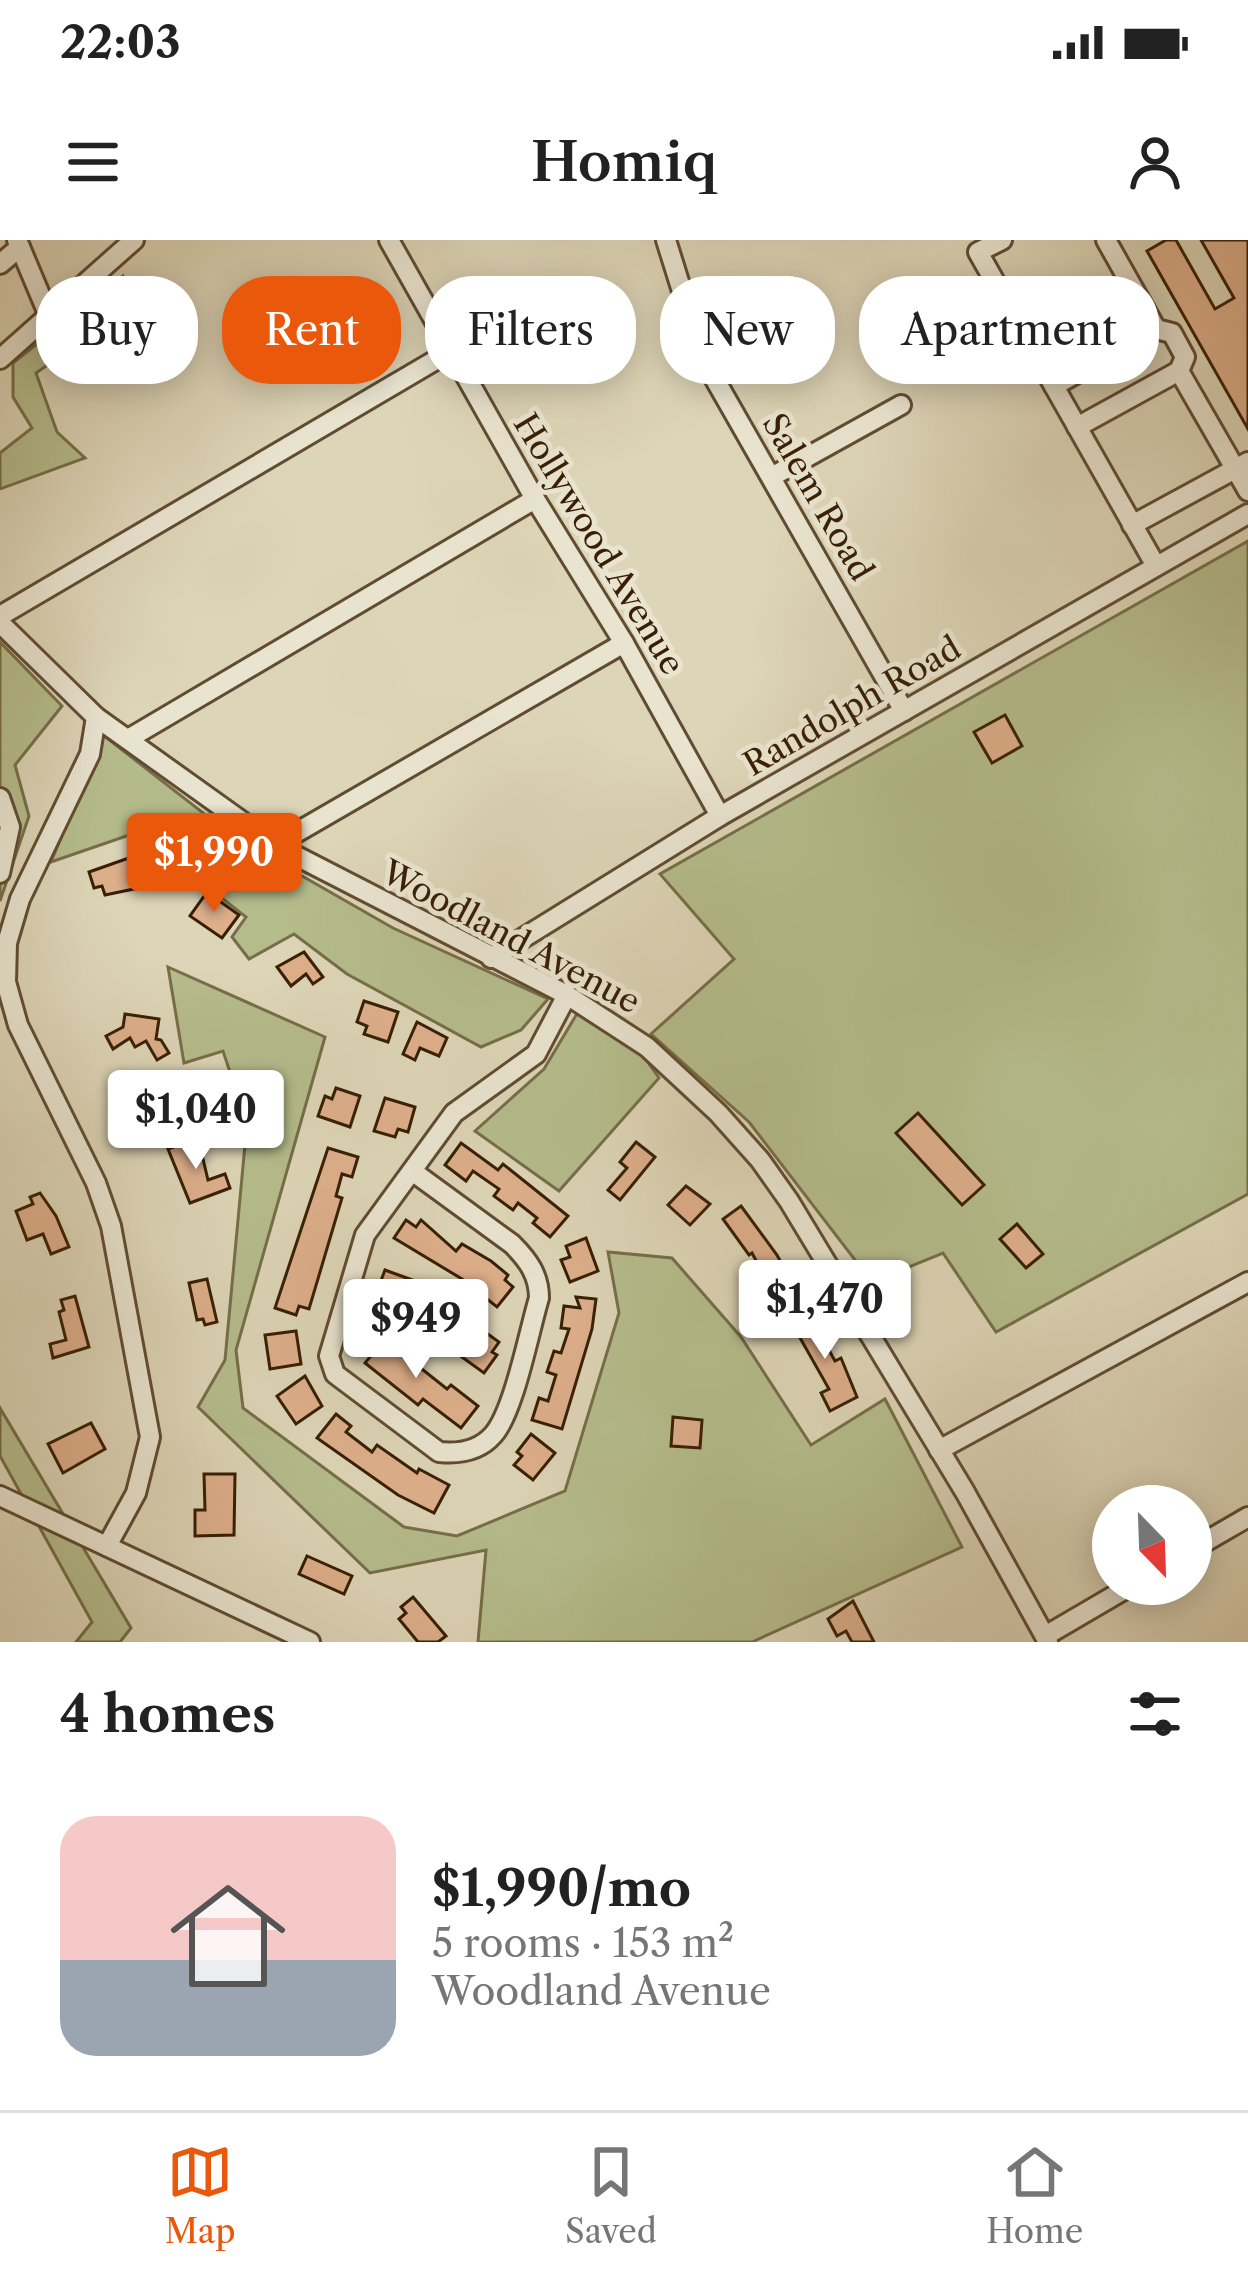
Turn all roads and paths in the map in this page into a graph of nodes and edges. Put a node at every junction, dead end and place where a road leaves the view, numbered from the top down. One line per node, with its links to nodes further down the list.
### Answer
1 (134, 240): 8 (street)
2 (389, 240): 11 (street, Hollywood Avenue)
3 (666, 240): 23 (street, Salem Road)
4 (1002, 240): 19 (street)
5 (1106, 240): 9 (street)
6 (18, 243): 7 (street); 10 (street)
7 (0, 264)
8 (94, 276)
9 (1126, 276)
10 (36, 285)
11 (425, 303)
12 (36, 327): 14 (street)
13 (1159, 330): 16 (street)
14 (0, 359)
15 (425, 367): 29 (street)
16 (1179, 371): 21 (street); 22 (street)
17 (470, 384): 25 (street, Hollywood Avenue)
18 (1058, 384): 19 (street)
19 (1054, 386): 21 (street)
20 (901, 405): 23 (street)
21 (1077, 427): 27 (street)
22 (1242, 465): 24 (street); 27 (street)
23 (773, 476): 31 (street, Salem Road)
24 (1248, 491)
25 (535, 500): 30 (street, Hollywood Avenue); 33 (street)
26 (1248, 514): 28 (street, Randolph Road)
27 (1132, 525): 28 (street)
28 (1156, 566): 31 (street, Randolph Road)
29 (0, 619): 32 (street, Woodland Avenue)
30 (624, 644): 35 (street, Hollywood Avenue); 36 (street)
31 (904, 711): 35 (street, Randolph Road)
32 (96, 716): 33 (street, Woodland Avenue); 46 (street)
33 (128, 739): 36 (street, Woodland Avenue)
34 (0, 798): 37 (street)
35 (720, 816): 38 (street, Randolph Road)
36 (275, 845): 38 (street, Woodland Avenue)
37 (0, 873)
38 (491, 958): 39 (street, Woodland Avenue)
39 (567, 995): 40 (street); 42 (street, Woodland Avenue)
40 (412, 1171): 40 (street)
41 (1248, 1282): 42 (street)
42 (939, 1450): 48 (street, Woodland Avenue)
43 (0, 1496): 46 (street)
44 (1248, 1517): 45 (street)
45 (1212, 1538)
46 (106, 1546): 49 (street)
47 (1101, 1605): 48 (street)
48 (1047, 1639)
49 (310, 1642)

